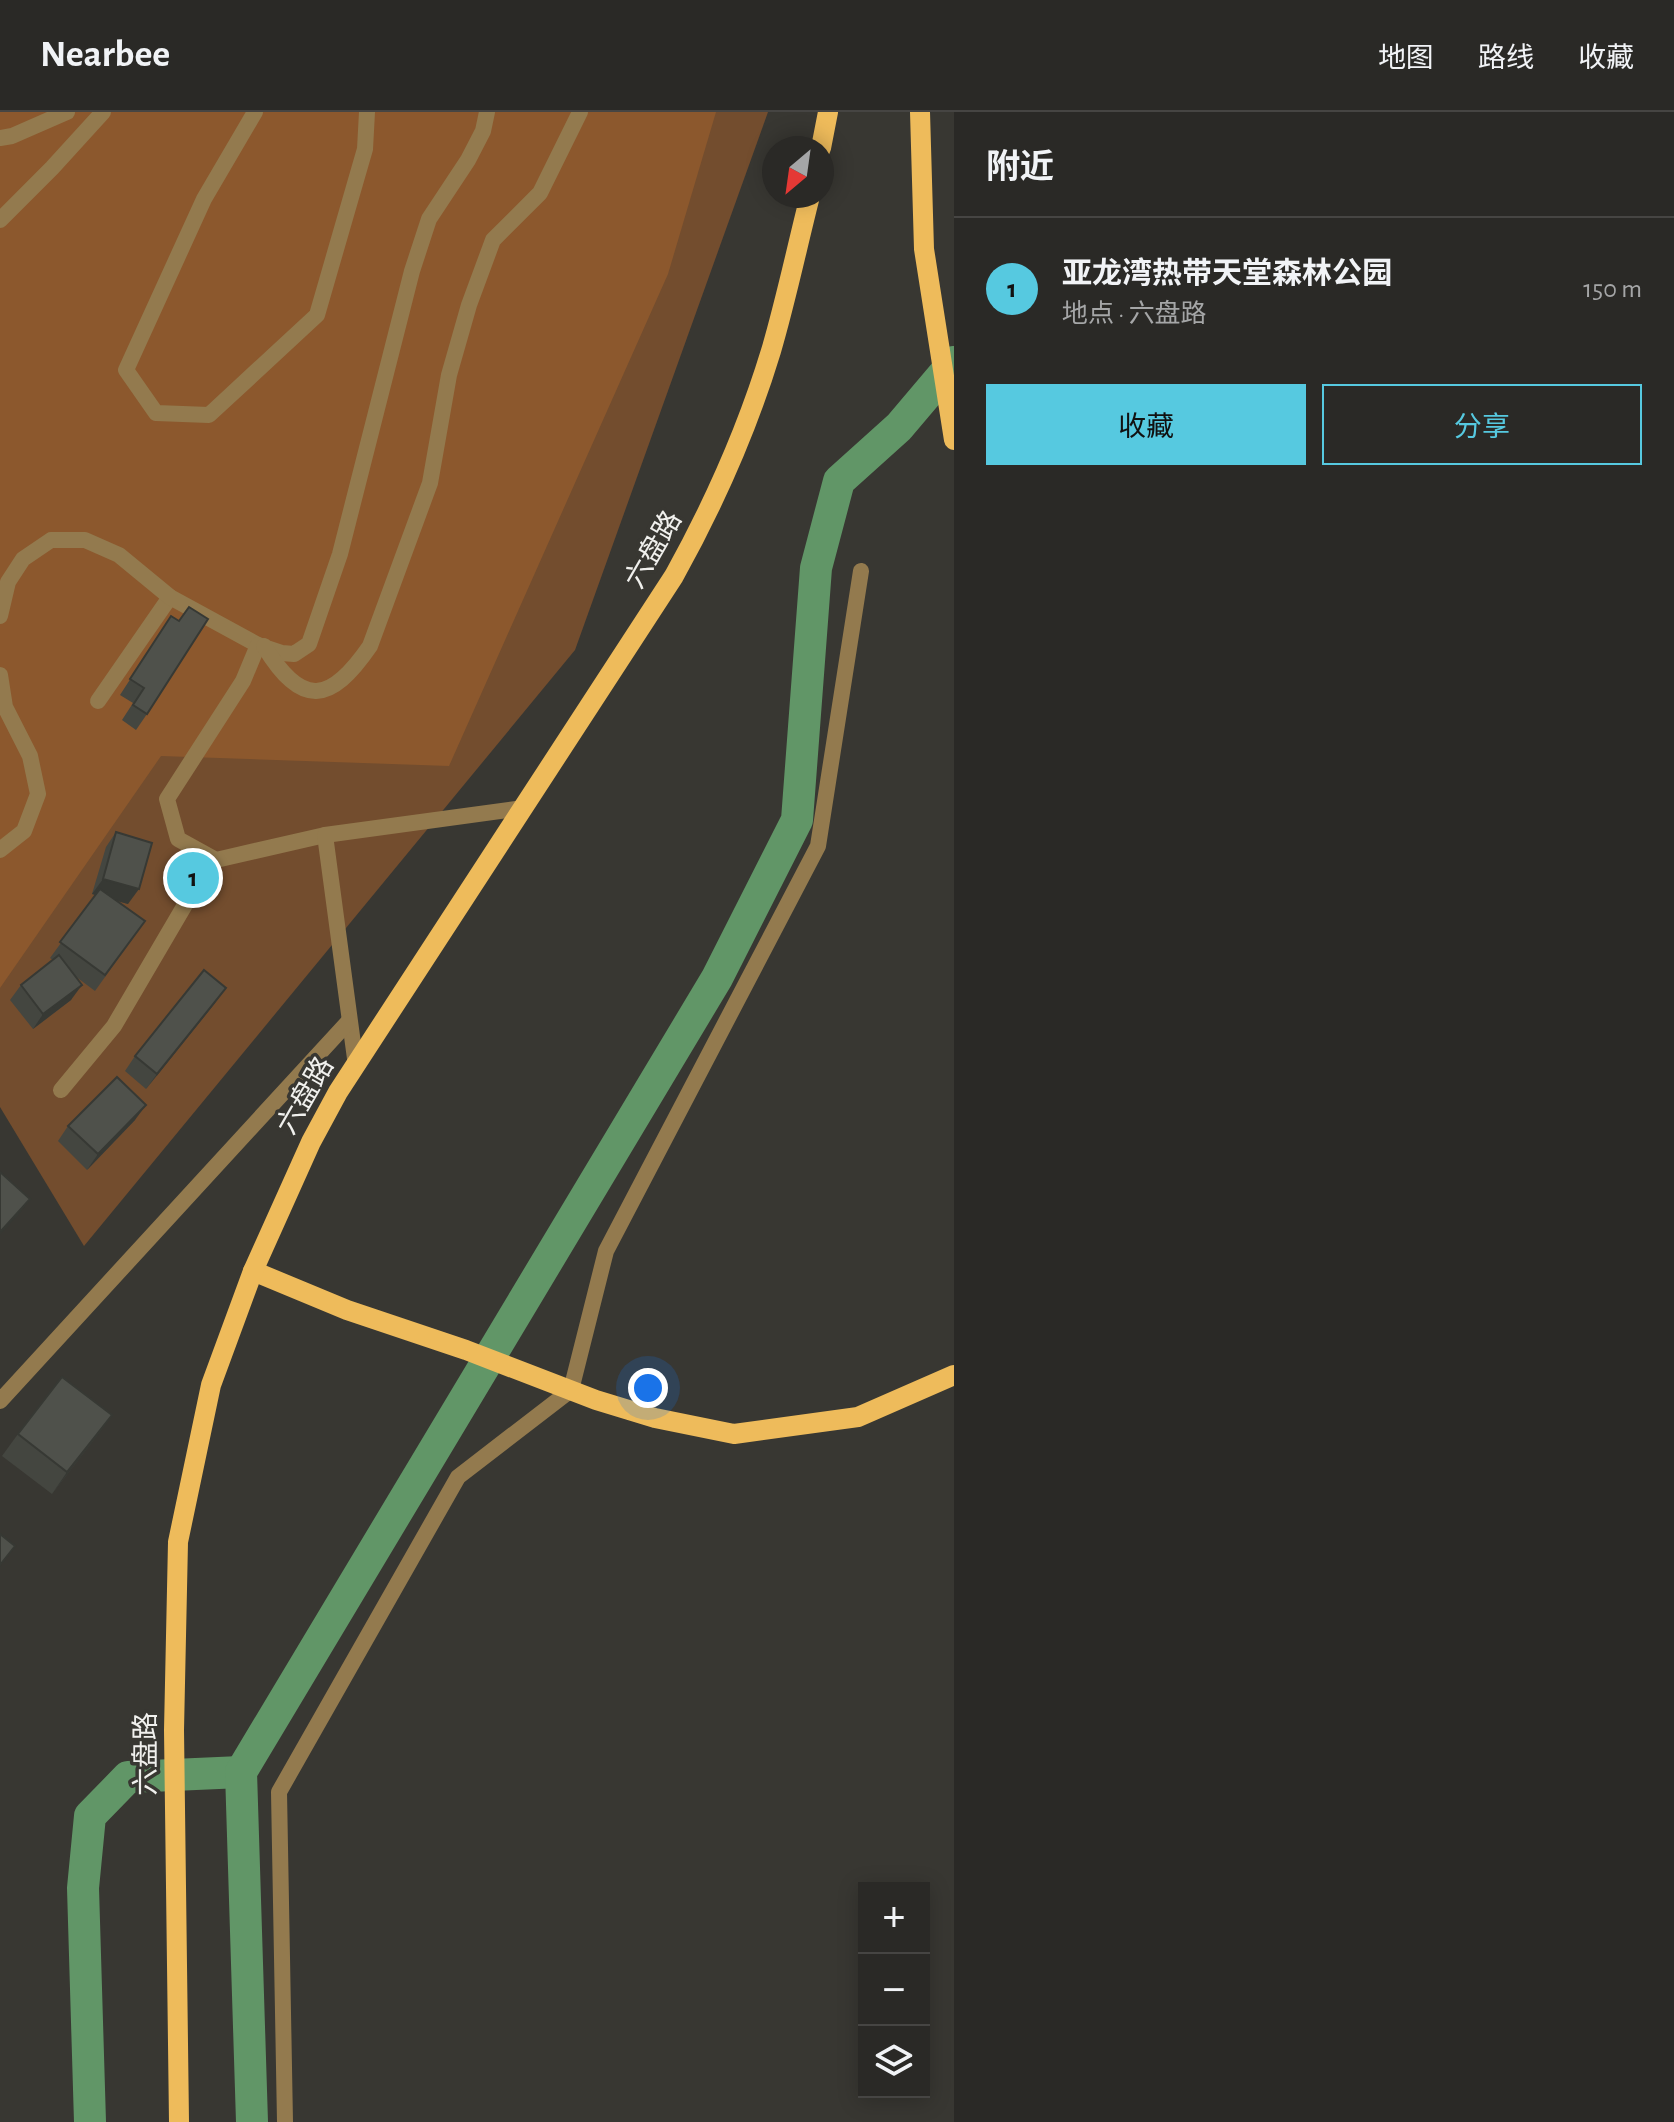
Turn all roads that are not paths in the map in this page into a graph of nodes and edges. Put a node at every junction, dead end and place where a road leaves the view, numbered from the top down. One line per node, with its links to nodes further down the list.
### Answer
1 (67, 112): 10 (street)
2 (103, 112): 12 (street)
3 (255, 112): 4 (street)
4 (367, 112)
5 (487, 112): 17 (street)
6 (580, 112): 17 (street)
7 (828, 112): 9 (main road)
8 (920, 112): 13 (main road)
9 (823, 136)
10 (0, 138)
11 (807, 208): 20 (main road, 六盘路)
12 (0, 220)
13 (954, 440)
14 (861, 571): 29 (street)
15 (170, 597): 16 (street); 17 (street); 19 (street)
16 (0, 616)
17 (261, 645): 23 (street)
18 (0, 675): 22 (street)
19 (98, 701)
20 (523, 808): 21 (street); 25 (main road, 六盘路)
21 (325, 835): 23 (street); 24 (street)
22 (0, 850)
23 (216, 860): 26 (street)
24 (349, 1021): 25 (street); 30 (street)
25 (356, 1066): 27 (main road, 六盘路)
26 (61, 1090)
27 (253, 1271): 29 (main road); 31 (main road, 六盘路)
28 (954, 1375): 29 (main road)
29 (571, 1390): 32 (street)
30 (1, 1398)
31 (179, 2122)
32 (285, 2122)

